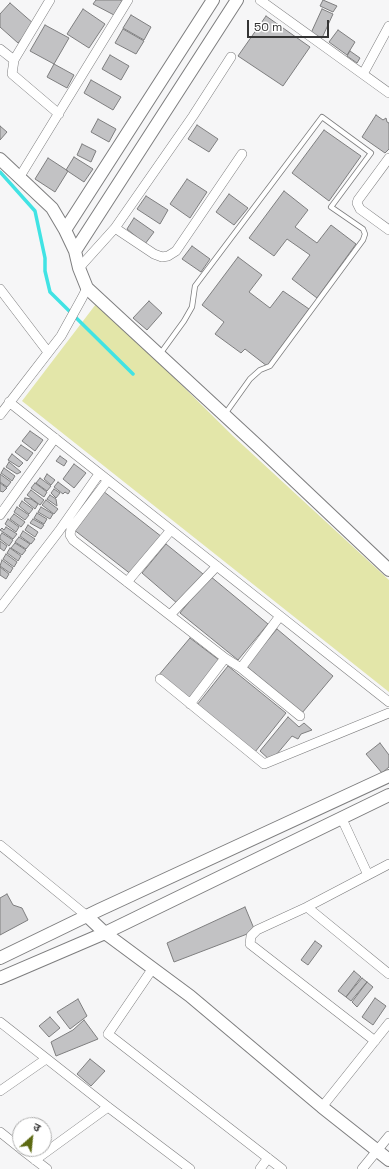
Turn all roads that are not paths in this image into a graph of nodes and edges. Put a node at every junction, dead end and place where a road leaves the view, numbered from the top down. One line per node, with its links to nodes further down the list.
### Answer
1 (50, 0): 9 (street)
2 (128, 0): 12 (street)
3 (213, 0): 18 (street)
4 (237, 0): 20 (street)
5 (260, 0): 10 (street)
6 (389, 26): 10 (street)
7 (0, 49): 9 (street)
8 (232, 57): 17 (street)
9 (14, 60): 12 (street)
10 (363, 74): 11 (street)
11 (389, 93)
12 (59, 114): 16 (street)
13 (242, 154): 17 (street)
14 (389, 158): 19 (street)
15 (0, 159): 16 (street)
16 (20, 178): 18 (street)
17 (115, 228): 21 (street)
18 (65, 230): 20 (street)
19 (389, 230)
20 (75, 251): 21 (street)
21 (79, 268): 23 (street)
22 (0, 289): 24 (street)
23 (85, 293): 24 (street); 25 (street)
24 (48, 352): 26 (street)
25 (159, 356): 28 (street); 28 (lane)
26 (9, 402): 27 (street); 29 (street)
27 (0, 415)
28 (224, 415): 35 (street)
29 (55, 438): 30 (street); 32 (street)
30 (100, 474): 31 (street); 37 (street)
31 (108, 480): 33 (street); 36 (street)
32 (0, 515)
33 (171, 530): 34 (street); 36 (street)
34 (217, 566): 38 (street); 39 (street)
35 (389, 570)
36 (127, 582): 38 (street)
37 (0, 608)
38 (170, 615): 40 (street)
39 (280, 616): 41 (street); 43 (street)
40 (225, 658): 41 (street); 44 (street)
41 (241, 668): 46 (street)
42 (160, 679): 44 (street)
43 (389, 702)
44 (190, 704): 45 (street)
45 (389, 712)
46 (300, 716)
47 (389, 776): 56 (street)
48 (389, 795): 49 (street)
49 (342, 819): 54 (street); 57 (street)
50 (0, 845): 51 (street)
51 (8, 852): 52 (street); 56 (street)
52 (0, 858)
53 (389, 864): 54 (street)
54 (368, 875): 55 (street)
55 (307, 907): 60 (street); 64 (street)
56 (87, 916): 57 (street); 58 (street)
57 (105, 933): 59 (street); 61 (street)
58 (0, 958)
59 (153, 968): 68 (street); 74 (street)
60 (389, 974)
61 (0, 978)
62 (0, 1022): 65 (street)
63 (389, 1023): 64 (street)
64 (374, 1041): 68 (street)
65 (46, 1059): 66 (street); 67 (street)
66 (0, 1091)
67 (108, 1107): 75 (street); 78 (street)
68 (322, 1107): 72 (street)
69 (0, 1132): 71 (street)
70 (389, 1136): 72 (street)
71 (12, 1141)
72 (378, 1151): 76 (street); 81 (street)
73 (32, 1157): 75 (street)
74 (268, 1158): 79 (street); 80 (street)
75 (35, 1160): 77 (street)
76 (389, 1160)
77 (47, 1169)
78 (190, 1169)
79 (260, 1169)
80 (282, 1169)
81 (362, 1169)

